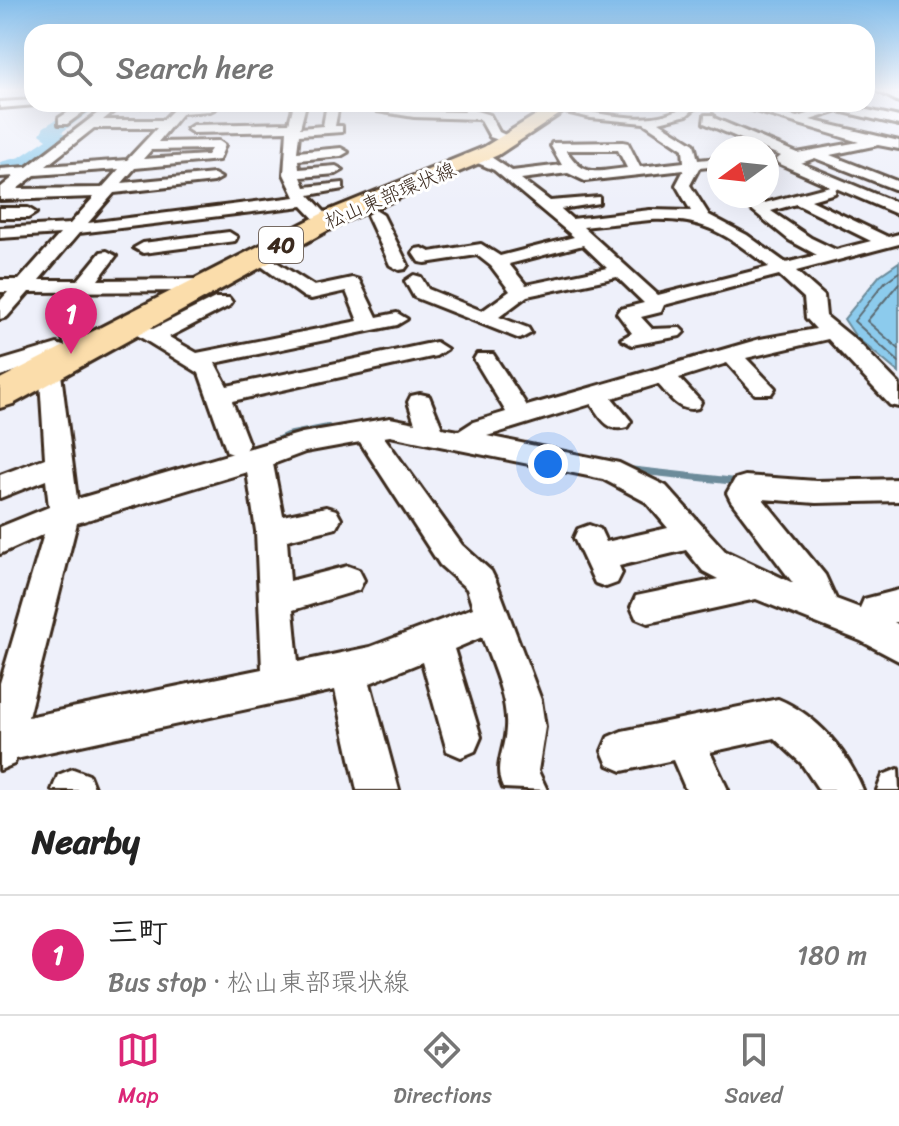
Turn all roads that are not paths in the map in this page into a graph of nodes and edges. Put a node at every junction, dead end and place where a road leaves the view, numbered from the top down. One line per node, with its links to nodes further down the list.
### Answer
1 (86, 128): 35 (street)
2 (160, 128): 19 (street)
3 (280, 128): 12 (street)
4 (334, 128): 12 (street)
5 (492, 128): 15 (street)
6 (529, 128): 15 (main road, 松山東部環状線 / 40)
7 (604, 128): 17 (street)
8 (658, 128): 30 (street)
9 (727, 128): 13 (street)
10 (782, 128): 14 (street)
11 (824, 128): 16 (street)
12 (294, 130): 24 (street)
13 (746, 136)
14 (761, 136)
15 (510, 140): 25 (main road, 松山東部環状線 / 40)
16 (875, 141): 18 (street); 23 (street)
17 (600, 145): 34 (street); 37 (street)
18 (899, 145)
19 (145, 146): 32 (street); 32 (street)
20 (96, 150): 33 (street)
21 (779, 150): 26 (street)
22 (341, 152): 24 (street)
23 (820, 156): 26 (street); 44 (street)
24 (291, 157): 39 (street)
25 (478, 158): 40 (street); 59 (main road, 松山東部環状線 / 40)
26 (799, 159): 27 (street)
27 (779, 161)
28 (707, 163): 30 (street)
29 (779, 163): 56 (street)
30 (691, 164): 37 (street); 60 (street)
31 (102, 166): 32 (street); 33 (street); 42 (street)
32 (128, 166): 46 (street)
33 (76, 167): 35 (street)
34 (571, 168): 37 (street); 40 (street)
35 (33, 169): 38 (street); 47 (street)
36 (336, 170): 39 (street)
37 (636, 172)
38 (0, 173)
39 (291, 174): 48 (street)
40 (510, 176): 53 (street)
41 (214, 178): 46 (street)
42 (89, 179)
43 (338, 186): 48 (street)
44 (899, 187)
45 (830, 190): 49 (street)
46 (106, 191): 47 (street); 64 (street)
47 (1, 194)
48 (300, 197): 55 (street); 62 (street)
49 (796, 198): 50 (street); 68 (street)
50 (779, 199)
51 (594, 200): 53 (street)
52 (62, 206): 65 (street)
53 (550, 206): 63 (street)
54 (759, 208): 72 (street)
55 (207, 209): 61 (street); 75 (street)
56 (899, 210)
57 (0, 213): 58 (street)
58 (28, 213)
59 (373, 214): 62 (main road, 松山東部環状線 / 40); 74 (street)
60 (702, 217): 63 (street); 76 (street)
61 (151, 220): 64 (street); 75 (street)
62 (326, 222): 71 (main road, 松山東部環状線 / 40)
63 (570, 224): 67 (street)
64 (72, 229): 65 (street); 81 (street)
65 (40, 231): 66 (street)
66 (0, 233)
67 (587, 239): 73 (street); 77 (street)
68 (894, 241): 72 (street)
69 (422, 253): 73 (street)
70 (107, 256): 79 (street)
71 (259, 256): 83 (main road, 松山東部環状線 / 40); 89 (street)
72 (837, 256): 76 (street)
73 (497, 262): 82 (street)
74 (399, 265)
75 (133, 266): 79 (street); 83 (street)
76 (782, 270): 84 (street); 92 (street)
77 (620, 271): 82 (street); 84 (street)
78 (414, 281): 88 (street)
79 (84, 285): 81 (street)
80 (0, 286): 81 (street)
81 (24, 286): 85 (street)
82 (521, 292): 88 (street)
83 (213, 293): 90 (main road, 松山東部環状線 / 40)
84 (654, 302): 91 (street)
85 (0, 313)
86 (64, 316): 97 (street)
87 (397, 319): 89 (street)
88 (484, 319): 93 (street)
89 (370, 324): 94 (street)
90 (141, 331): 97 (main road, 松山東部環状線 / 40); 99 (street)
91 (673, 332)
92 (833, 332): 96 (street); 107 (street)
93 (520, 333)
94 (302, 338): 99 (street); 102 (street)
95 (436, 349): 102 (street)
96 (731, 355): 101 (street); 103 (street)
97 (65, 358): 100 (street); 104 (main road, 松山東部環状線 / 40); 116 (street)
98 (485, 359): 110 (street)
99 (196, 360): 106 (street)
100 (0, 369)
101 (662, 375): 105 (street); 109 (street)
102 (312, 376): 106 (street)
103 (763, 388)
104 (0, 395)
105 (596, 395): 110 (street); 111 (street)
106 (218, 396): 115 (street)
107 (899, 399)
108 (420, 402): 113 (street)
109 (689, 402)
110 (521, 416): 114 (street)
111 (618, 421)
112 (366, 431): 113 (street); 115 (street); 131 (street)
113 (432, 436): 114 (street)
114 (465, 443): 122 (street)
115 (247, 451): 119 (street); 121 (street)
116 (61, 463): 117 (street); 119 (street)
117 (0, 487)
118 (899, 490): 130 (street)
119 (64, 517): 123 (street); 134 (street)
120 (326, 519): 121 (street)
121 (271, 531): 127 (street)
122 (691, 536): 124 (street); 126 (street)
123 (0, 541)
124 (598, 556)
125 (348, 580): 127 (street)
126 (750, 580): 129 (street); 130 (street)
127 (276, 600): 136 (street)
128 (899, 606): 132 (street)
129 (648, 607)
130 (824, 610): 132 (street)
131 (492, 617): 133 (street); 142 (street)
132 (886, 636)
133 (434, 642): 135 (street); 137 (street)
134 (12, 660): 139 (street)
135 (349, 670): 136 (street); 141 (street)
136 (281, 683): 139 (street)
137 (461, 737)
138 (683, 738): 140 (street); 143 (street); 144 (street)
139 (1, 746)
140 (622, 751)
141 (378, 790)
142 (526, 790)
143 (707, 790)
144 (842, 790)

